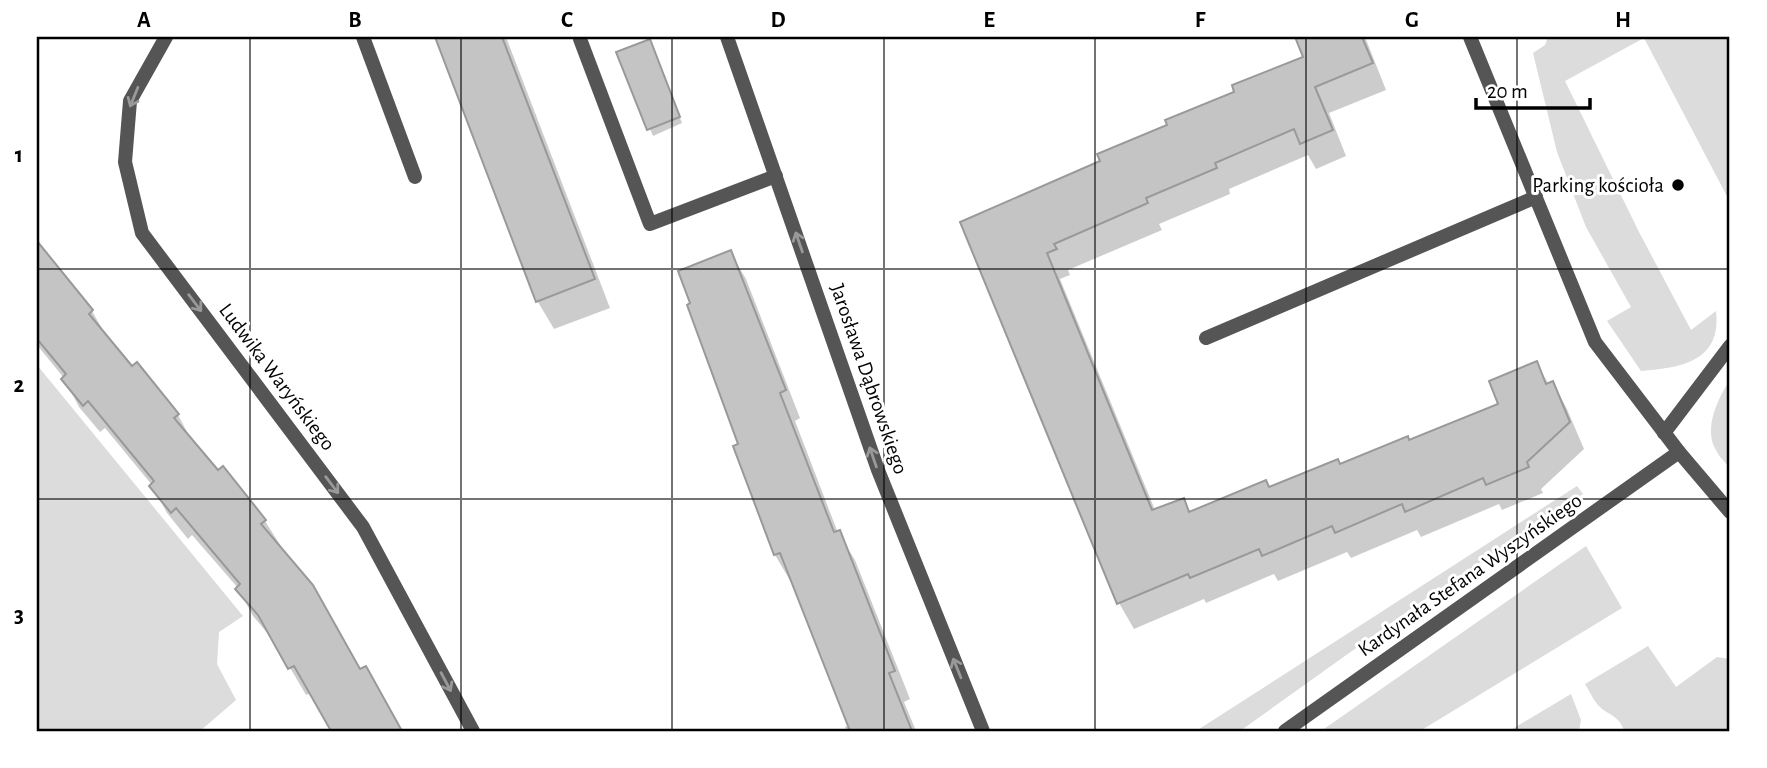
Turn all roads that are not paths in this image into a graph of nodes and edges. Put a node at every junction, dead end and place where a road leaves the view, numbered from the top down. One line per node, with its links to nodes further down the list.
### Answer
1 (166, 37): 14 (street, Ludwika Waryńskiego, one-way to 14)
2 (363, 37): 7 (street)
3 (727, 37): 6 (street, Jarosława Dąbrowskiego)
4 (1470, 37): 8 (street)
5 (580, 39): 6 (street)
6 (776, 176): 15 (street, Jarosława Dąbrowskiego, one-way to 6)
7 (415, 177)
8 (1536, 197): 9 (street); 11 (street)
9 (1206, 338)
10 (1730, 346): 11 (street)
11 (1664, 433): 12 (street)
12 (1679, 452): 13 (street); 16 (street, Kardynała Stefana Wyszyńskiego)
13 (1730, 512)
14 (473, 731)
15 (983, 731)
16 (1285, 731)

